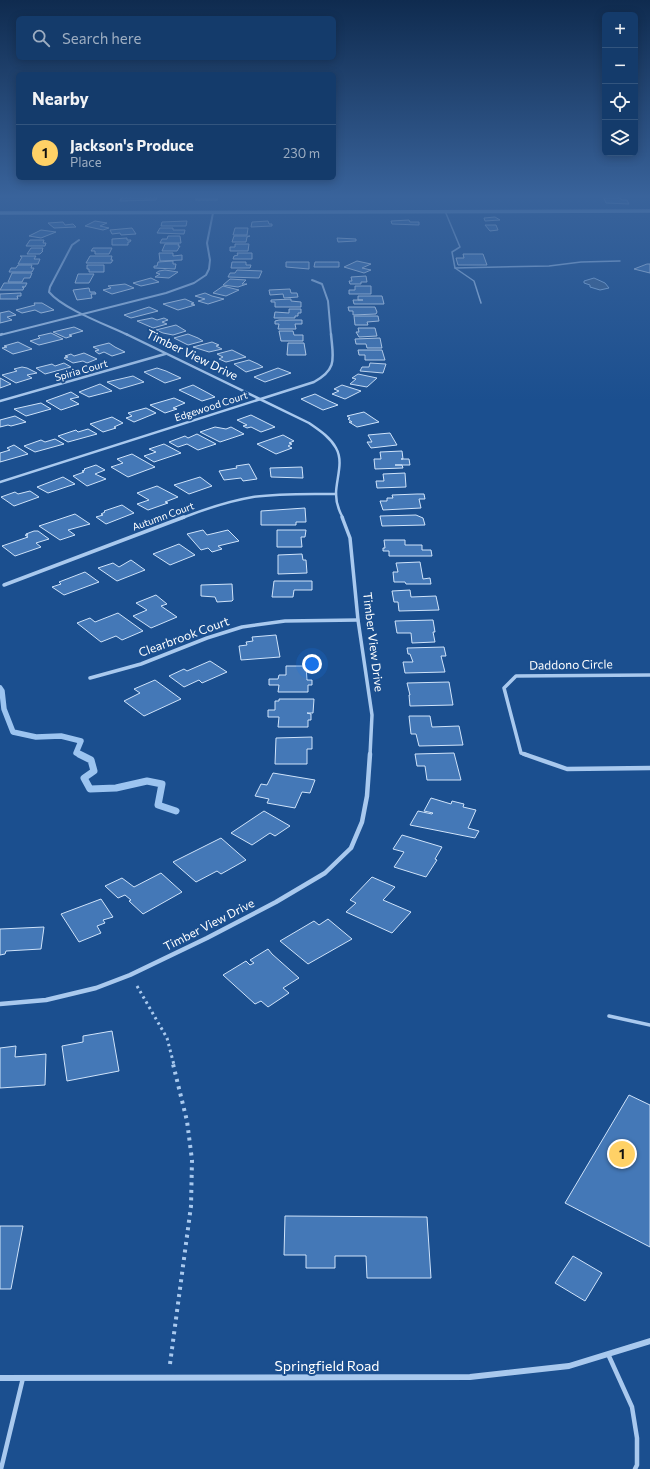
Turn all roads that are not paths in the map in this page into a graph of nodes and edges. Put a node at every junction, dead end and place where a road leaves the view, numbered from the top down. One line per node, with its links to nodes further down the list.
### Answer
1 (62, 264): 8 (street, Timber View Drive)
2 (210, 264): 8 (street)
3 (454, 264): 5 (lane)
4 (569, 264): 5 (lane)
5 (455, 268): 7 (lane)
6 (312, 280): 11 (street, Edgewood Court)
7 (481, 303)
8 (83, 314): 9 (street); 10 (street, Timber View Drive)
9 (0, 335)
10 (166, 354): 11 (street, Timber View Drive); 12 (street, Spiria Court)
11 (260, 399): 13 (street, Edgewood Court); 14 (street, Timber View Drive)
12 (0, 401)
13 (0, 482)
14 (336, 494): 15 (street, Autumn Court); 16 (street, Timber View Drive)
15 (4, 586)
16 (358, 620): 18 (street, Clearbrook Court); 20 (street, Timber View Drive)
17 (650, 675): 19 (street, Daddono Circle)
18 (90, 678)
19 (650, 768)
20 (0, 1004)
21 (609, 1016): 22 (lane)
22 (650, 1025)
23 (650, 1342): 24 (street, Springfield Road)
24 (608, 1354): 26 (street, Springfield Road); 28 (lane)
25 (0, 1378): 26 (street, Springfield Road)
26 (23, 1378): 27 (lane)
27 (2, 1469)
28 (635, 1469)

